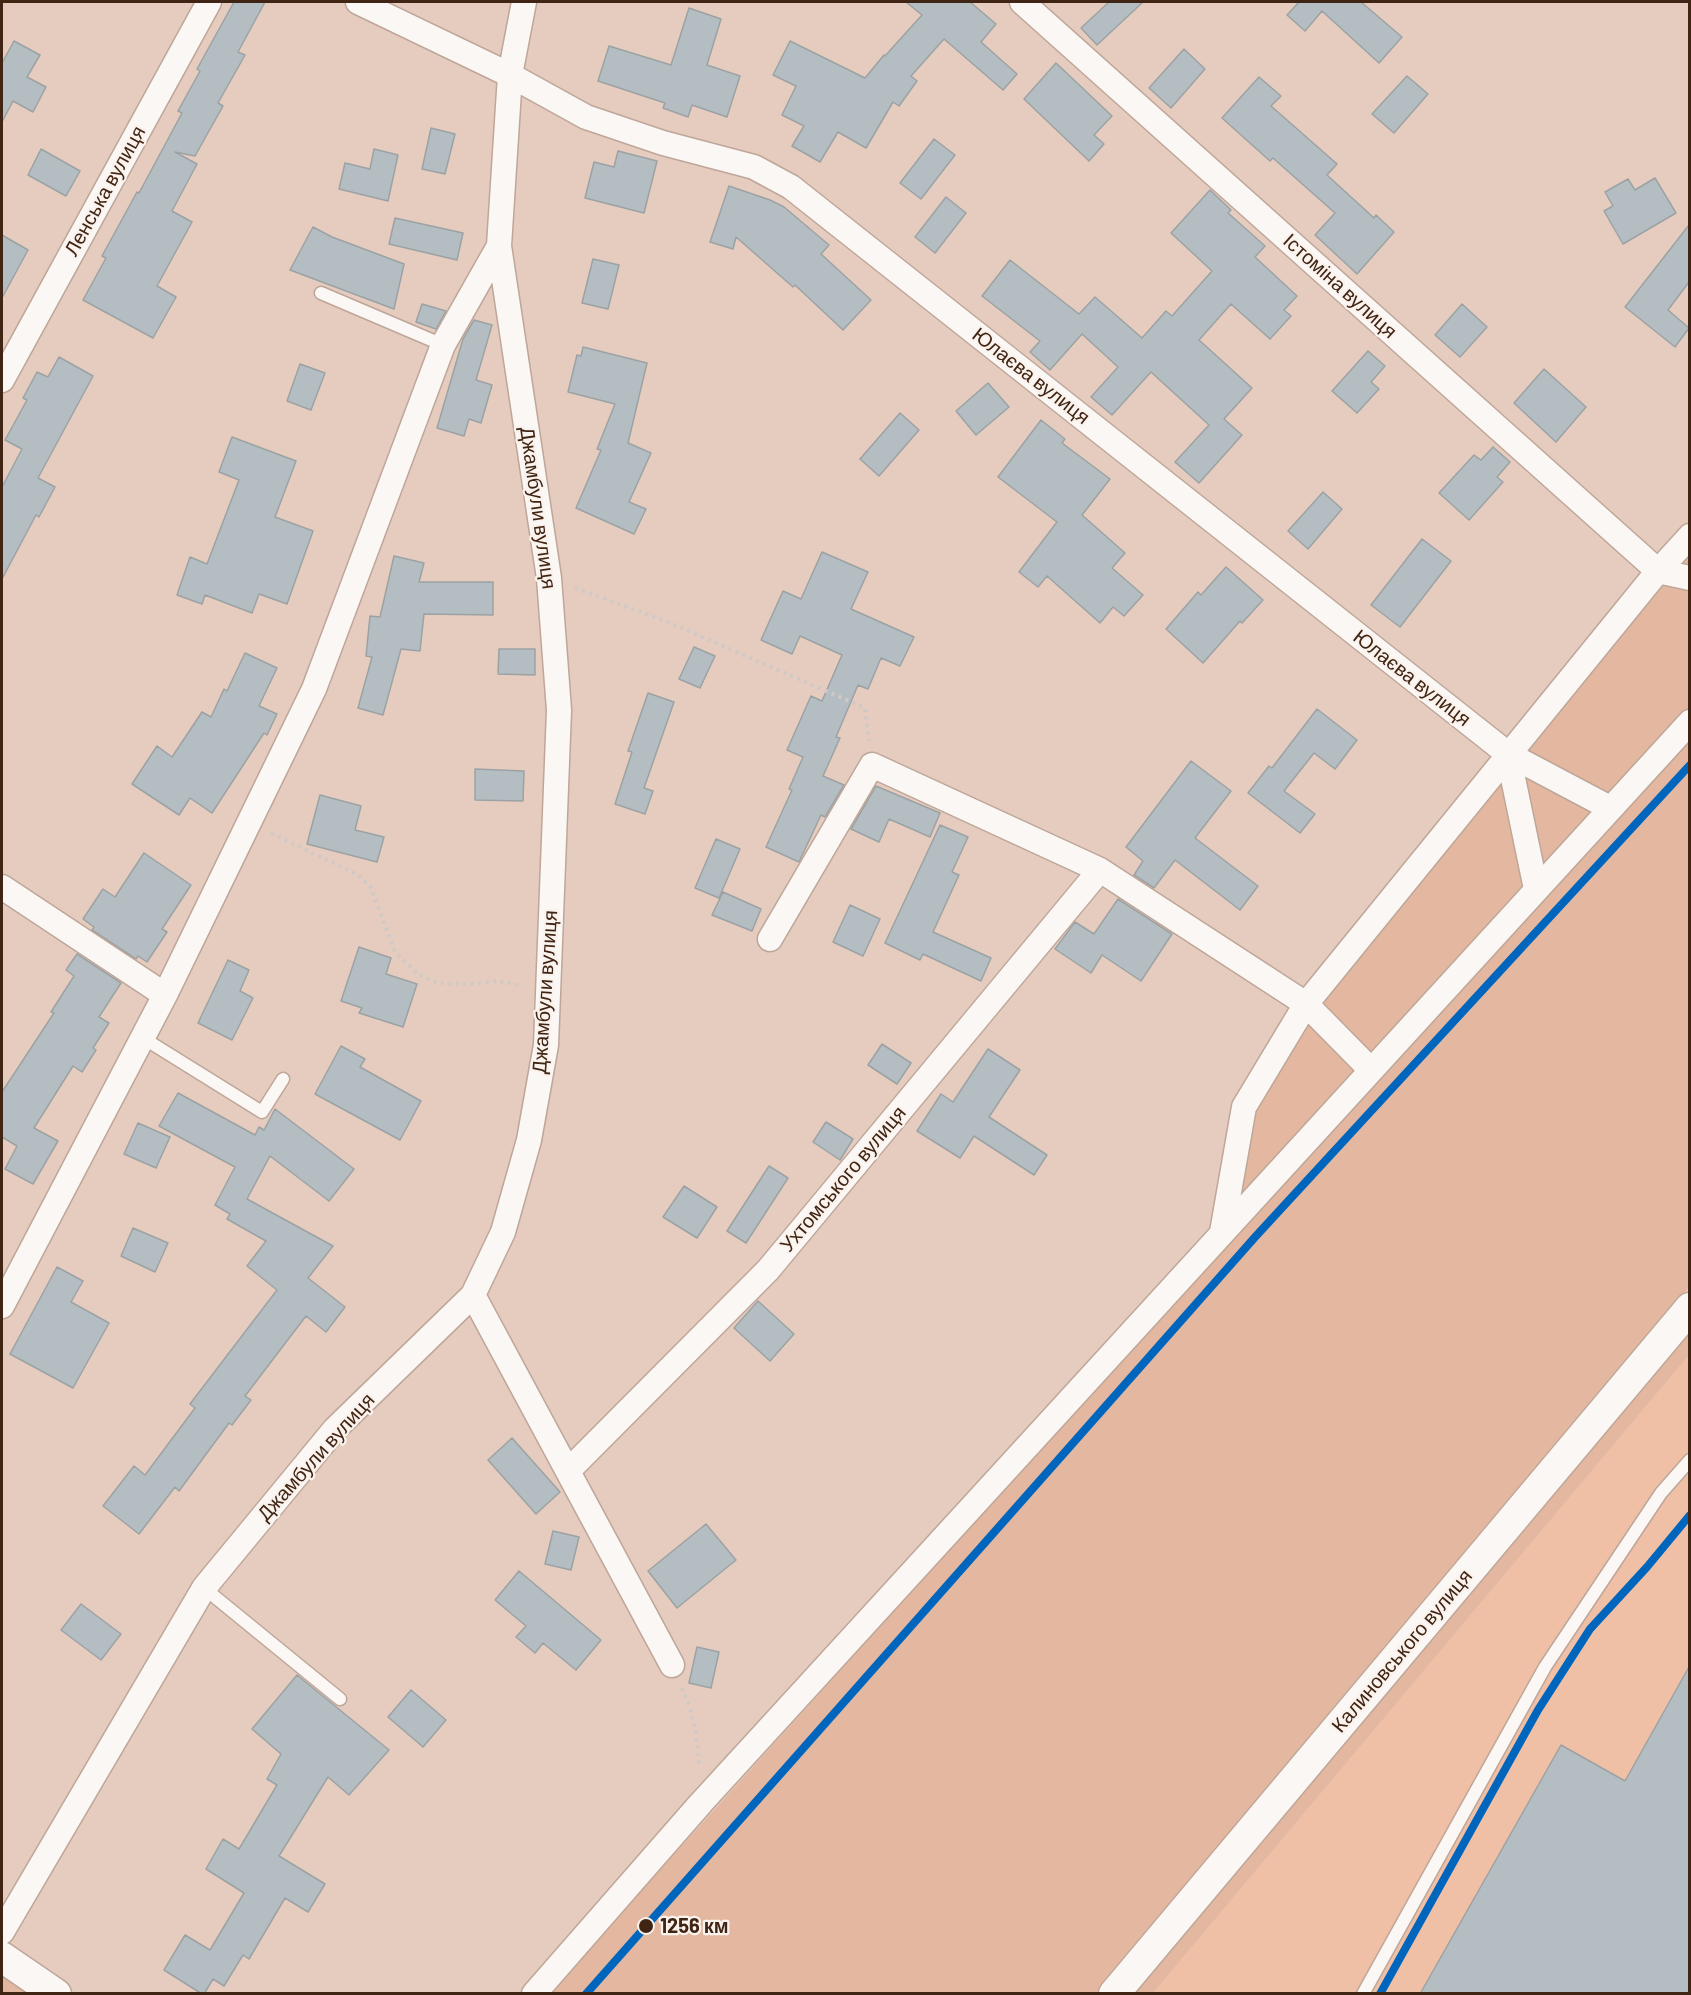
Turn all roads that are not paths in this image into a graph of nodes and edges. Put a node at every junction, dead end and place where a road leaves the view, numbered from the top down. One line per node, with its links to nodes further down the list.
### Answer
1 (209, 2): 9 (street, Ленська вулиця)
2 (358, 2): 5 (street, Юлаєва вулиця)
3 (524, 2): 5 (street, Джамбули вулиця)
4 (1022, 2): 11 (street, Істоміна вулиця)
5 (510, 75): 6 (street, Джамбули вулиця); 14 (street, Юлаєва вулиця)
6 (500, 246): 8 (street, Джамбули вулиця); 26 (street, Джамбули вулиця)
7 (321, 293): 8 (lane)
8 (443, 345): 20 (street, Джамбули вулиця)
9 (2, 380)
10 (1689, 536): 11 (street)
11 (1658, 571): 12 (street); 14 (street)
12 (1689, 578)
13 (1689, 722): 15 (street)
14 (1509, 754): 15 (street, Юлаєва вулиця); 18 (street); 21 (street)
15 (1610, 808): 18 (street)
16 (1100, 870): 19 (street); 21 (street); 30 (street, Ухтомського вулиця)
17 (2, 886): 20 (street)
18 (1536, 889): 23 (street)
19 (770, 939)
20 (165, 996): 22 (street, Джамбули вулиця)
21 (1306, 1004): 23 (street); 25 (street)
22 (143, 1038): 24 (lane); 27 (street, Джамбули вулиця)
23 (1370, 1070): 25 (street)
24 (283, 1079)
25 (1222, 1232): 37 (street)
26 (473, 1295): 30 (street); 31 (street, Джамбули вулиця)
27 (2, 1306)
28 (1689, 1308): 38 (street, Калиновського вулиця)
29 (1689, 1460): 39 (lane)
30 (568, 1471): 32 (street)
31 (204, 1588): 33 (lane); 34 (street, Джамбули вулиця)
32 (672, 1665)
33 (340, 1699)
34 (2, 1932)
35 (2, 1958): 36 (street)
36 (56, 1994)
37 (534, 1994)
38 (1114, 1994)
39 (1364, 1994)

